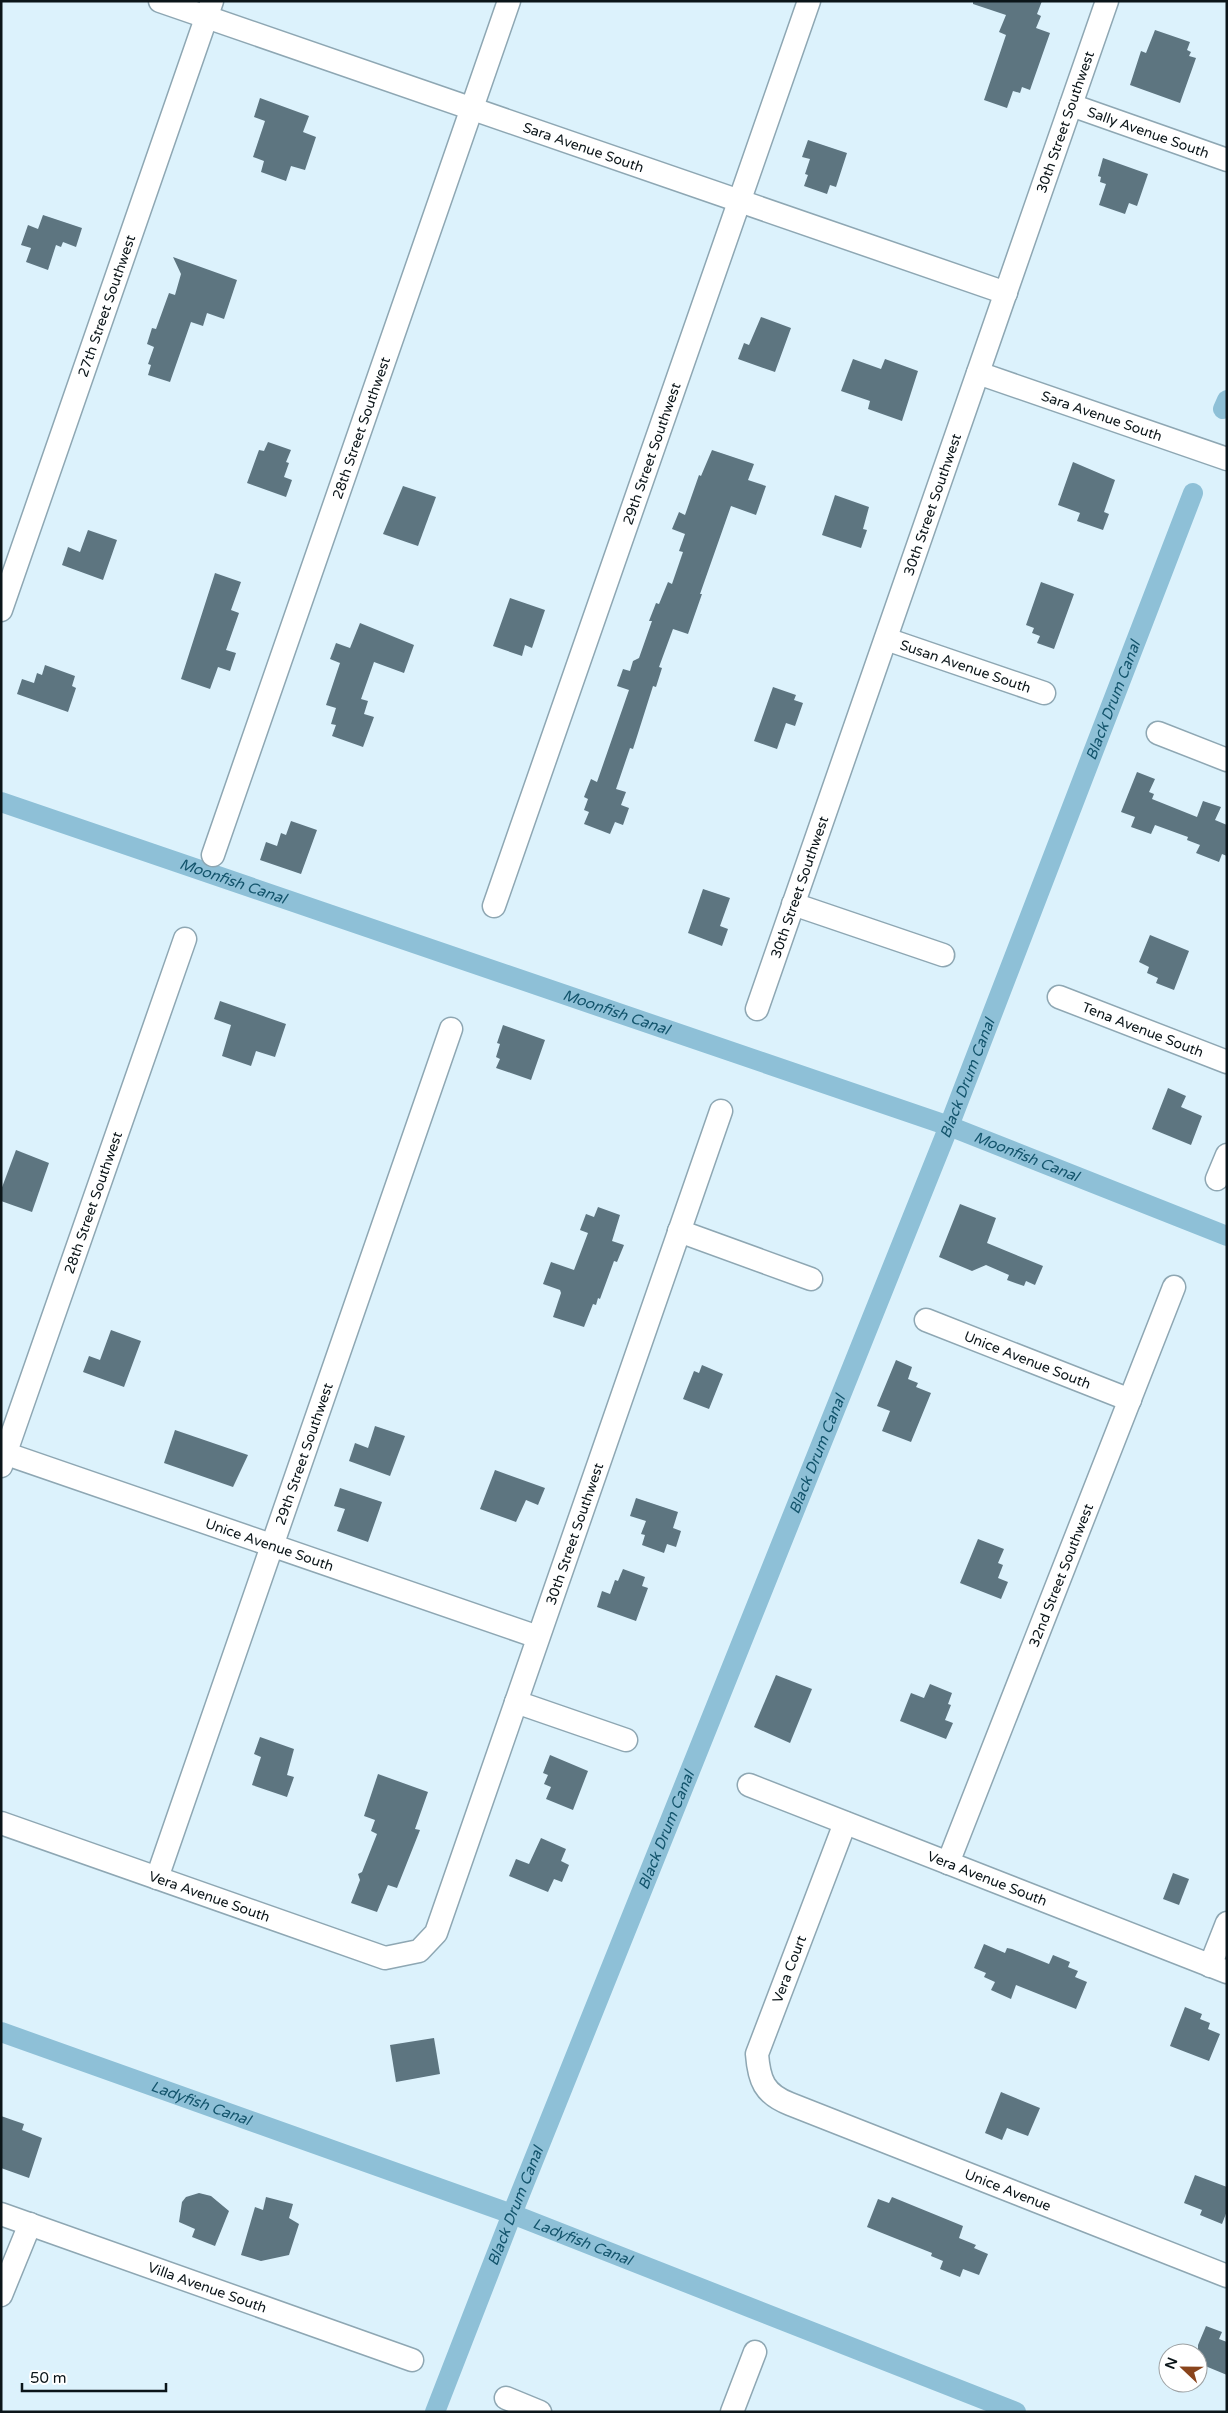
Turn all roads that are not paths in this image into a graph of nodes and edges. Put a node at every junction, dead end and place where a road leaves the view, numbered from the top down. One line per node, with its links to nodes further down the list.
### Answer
1 (160, 1): 5 (street, Sara Avenue South)
2 (509, 1): 7 (street, 28th Street Southwest)
3 (808, 1): 9 (street, 29th Street Southwest)
4 (1107, 1): 6 (street, 30th Street Southwest)
5 (210, 9): 7 (street, Sara Avenue South); 13 (street, 27th Street Southwest)
6 (1071, 105): 8 (street, Sally Avenue South); 10 (street, 30th Street Southwest)
7 (472, 109): 9 (street, Sara Avenue South); 18 (street, 28th Street Southwest)
8 (1227, 160)
9 (738, 202): 10 (street, Sara Avenue South); 20 (street, 29th Street Southwest)
10 (1006, 293): 11 (street, 30th Street Southwest)
11 (978, 373): 12 (street, Sara Avenue South); 14 (street, 30th Street Southwest)
12 (1227, 459)
13 (1, 610)
14 (886, 639): 15 (street, Susan Avenue South); 19 (street, 30th Street Southwest)
15 (1044, 693)
16 (1158, 733): 17 (street)
17 (1227, 760)
18 (212, 855)
19 (793, 904): 22 (street); 24 (street, 30th Street Southwest)
20 (494, 906)
21 (186, 939): 35 (street, 28th Street Southwest)
22 (943, 955)
23 (1059, 997): 26 (street, Tena Avenue South)
24 (757, 1009)
25 (451, 1029): 36 (street, 29th Street Southwest)
26 (1227, 1062)
27 (721, 1110): 30 (street, 30th Street Southwest)
28 (1227, 1155): 29 (street)
29 (1217, 1179)
30 (679, 1231): 31 (street); 37 (street, 30th Street Southwest)
31 (811, 1279)
32 (1174, 1287): 34 (street, 32nd Street Southwest)
33 (926, 1320): 34 (street, Unice Avenue South)
34 (1130, 1400): 43 (street, 32nd Street Southwest)
35 (3, 1458): 36 (street, Unice Avenue South)
36 (273, 1546): 37 (street, Unice Avenue South); 44 (street, 29th Street Southwest)
37 (538, 1637): 38 (street, 30th Street Southwest)
38 (516, 1702): 39 (street); 46 (street, 30th Street Southwest)
39 (626, 1740)
40 (749, 1785): 42 (street, Vera Avenue South)
41 (1, 1823): 44 (street, Vera Avenue South)
42 (845, 1823): 43 (street, Vera Avenue South); 48 (street, Vera Court)
43 (948, 1864): 47 (street, Vera Avenue South)
44 (157, 1878): 46 (street, Vera Avenue South)
45 (1227, 1923): 47 (street)
46 (419, 1951)
47 (1218, 1969)
48 (790, 2104): 51 (street, Unice Avenue)
49 (1, 2214): 50 (street, Villa Avenue South)
50 (30, 2224): 52 (street); 54 (street, Villa Avenue South)
51 (1227, 2276)
52 (1, 2295)
53 (756, 2352): 57 (street)
54 (412, 2360)
55 (506, 2398): 56 (street)
56 (540, 2412)
57 (732, 2412)

